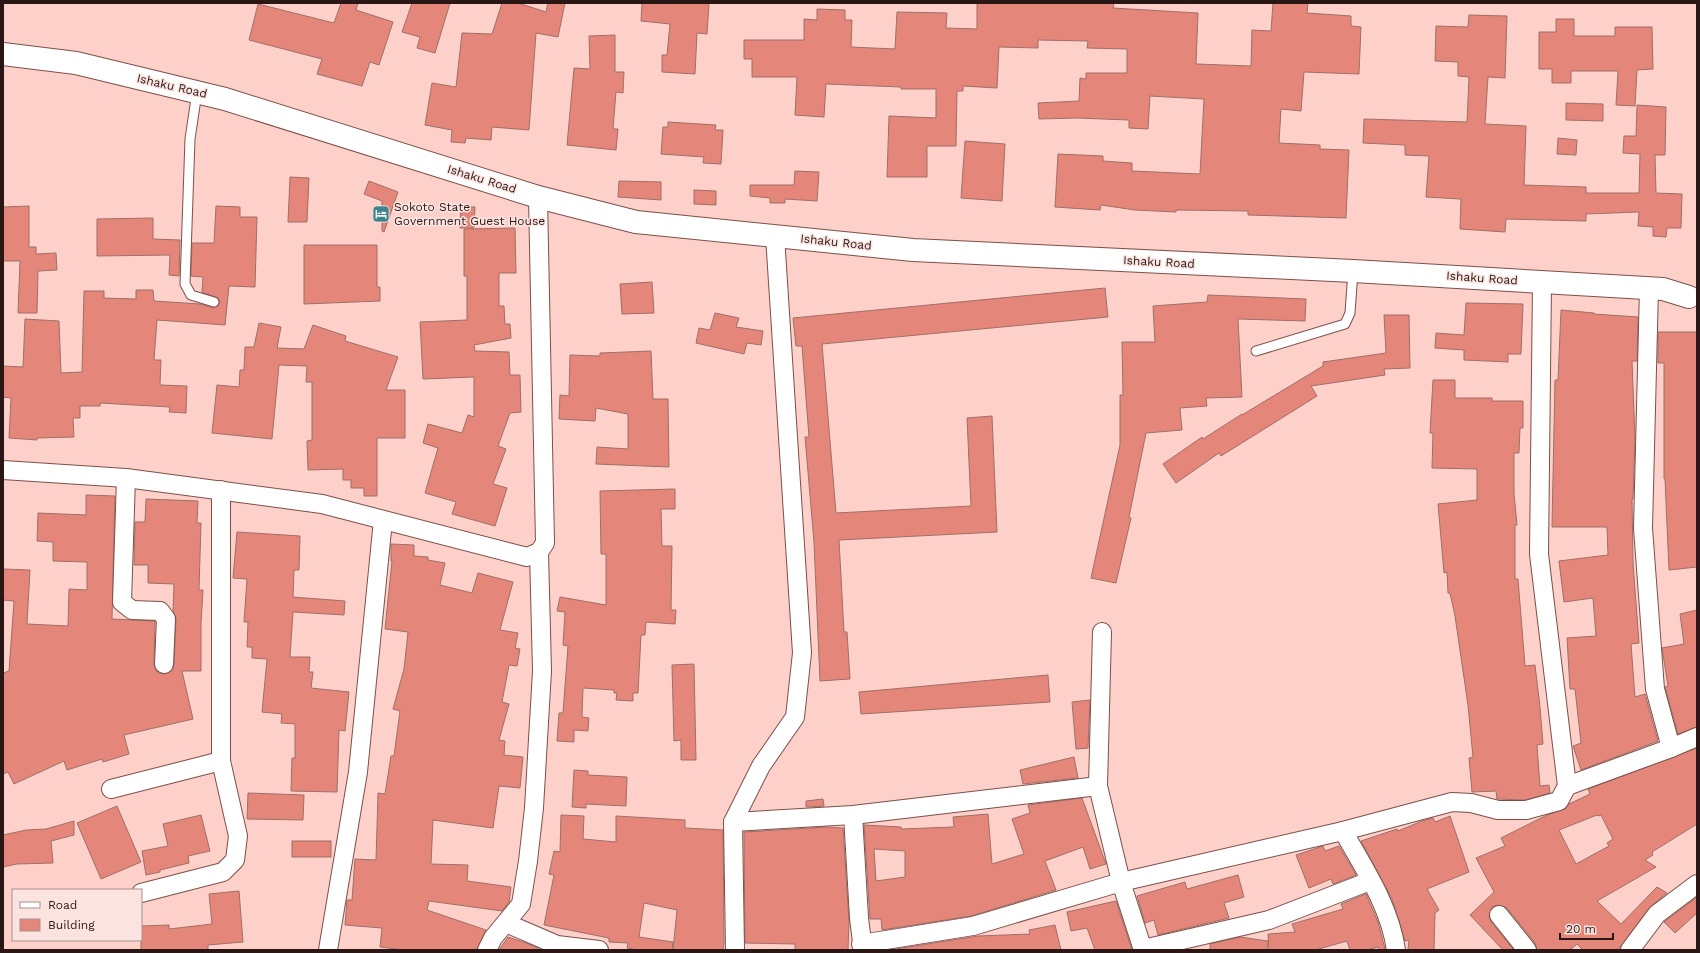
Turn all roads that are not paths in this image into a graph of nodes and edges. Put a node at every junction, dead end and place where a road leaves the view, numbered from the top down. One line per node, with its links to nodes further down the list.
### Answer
1 (3, 54): 2 (street, Ishaku Road)
2 (197, 92): 3 (street, Ishaku Road); 9 (lane)
3 (538, 197): 4 (street, Ishaku Road); 15 (street)
4 (776, 236): 5 (street, Ishaku Road); 25 (street)
5 (1353, 270): 6 (street, Ishaku Road); 10 (lane)
6 (1542, 282): 7 (street, Ishaku Road); 22 (street)
7 (1649, 288): 8 (street, Ishaku Road); 19 (street)
8 (1694, 299)
9 (214, 302)
10 (1256, 351)
11 (3, 470): 12 (street)
12 (126, 478): 13 (street); 17 (street)
13 (221, 490): 14 (street); 20 (street)
14 (383, 520): 15 (street); 34 (street)
15 (539, 552): 32 (street)
16 (1102, 632): 21 (street)
17 (164, 664)
18 (1697, 737): 19 (street)
19 (1671, 748): 22 (street)
20 (221, 761): 23 (street); 30 (street)
21 (1098, 786): 24 (street); 28 (street)
22 (1567, 786): 26 (street)
23 (111, 789)
24 (853, 816): 25 (street); 33 (street)
25 (733, 822): 37 (street)
26 (1343, 831): 27 (street); 28 (street)
27 (1370, 881): 38 (street); 39 (street)
28 (1121, 882): 33 (street); 38 (street)
29 (1697, 884): 41 (street)
30 (142, 893)
31 (1499, 915): 40 (street)
32 (506, 923): 35 (street); 36 (street)
33 (862, 947)
34 (328, 950)
35 (487, 950)
36 (599, 950)
37 (736, 950)
38 (1143, 950)
39 (1396, 950)
40 (1527, 950)
41 (1630, 950)

